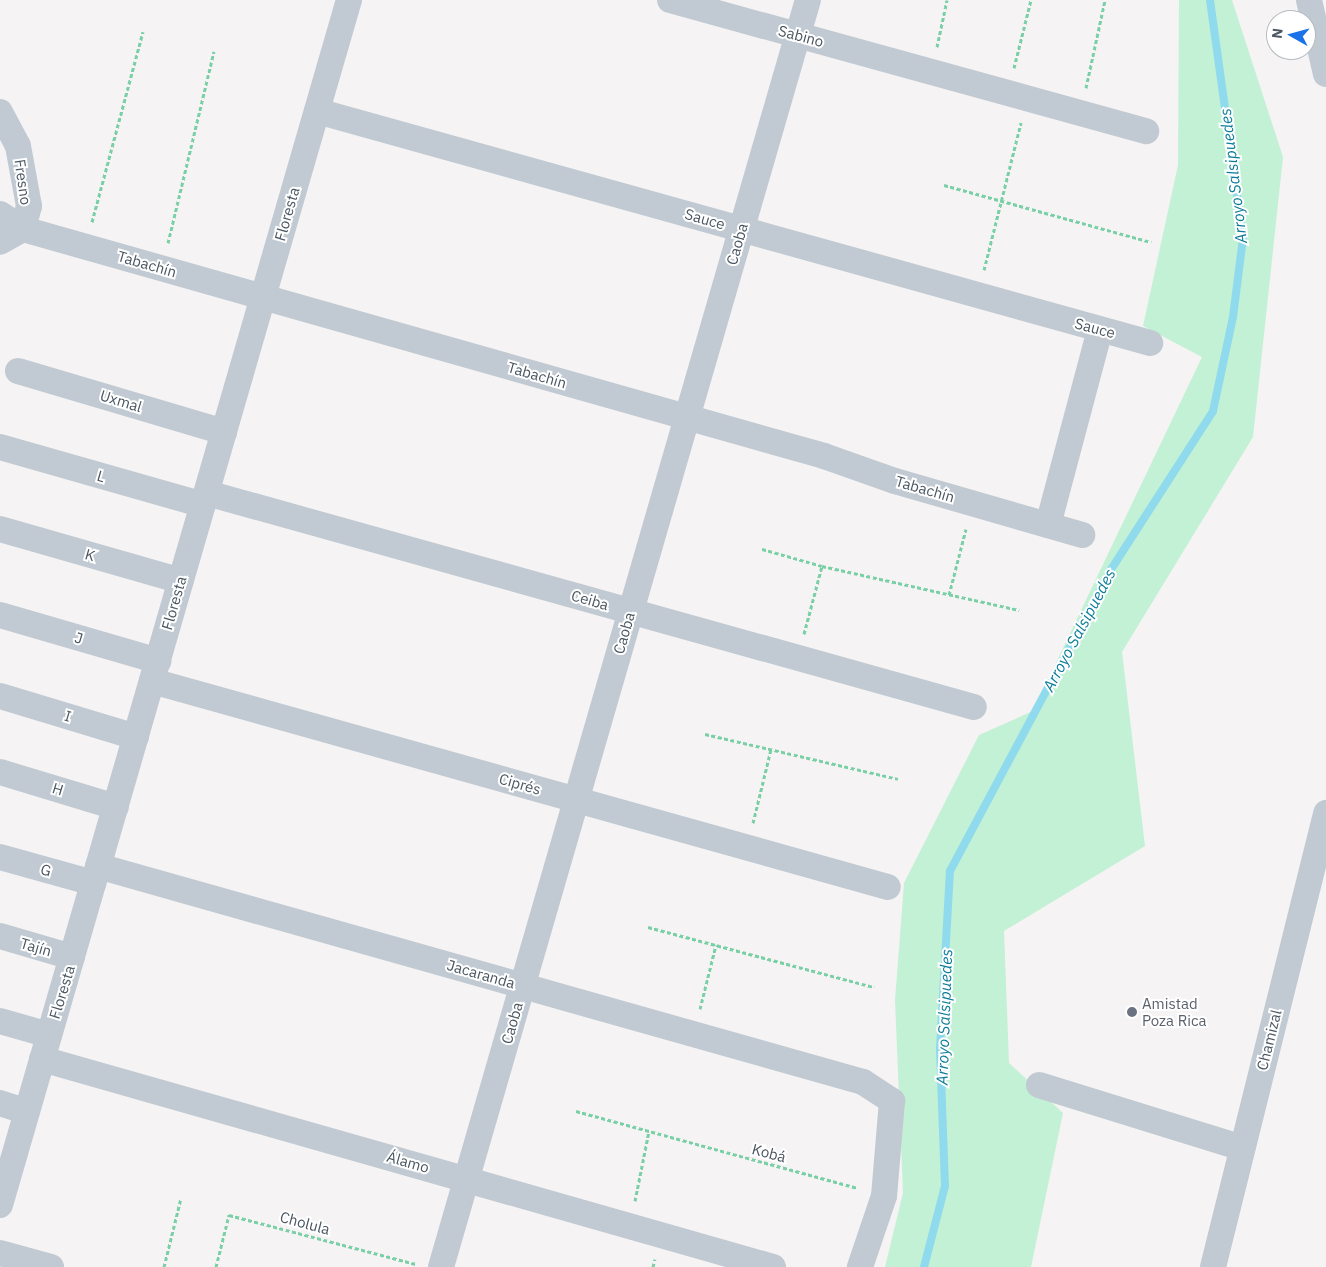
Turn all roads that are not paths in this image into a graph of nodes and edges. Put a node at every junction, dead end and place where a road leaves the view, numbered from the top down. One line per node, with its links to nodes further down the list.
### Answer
1 (349, 0): 9 (street, Floresta)
2 (670, 0): 7 (street, Sabino)
3 (808, 0): 7 (street, Caoba)
4 (1309, 0): 8 (street)
5 (1319, 0): 6 (street)
6 (1326, 2)
7 (797, 35): 11 (street, Sabino); 14 (street, Caoba)
8 (1326, 74)
9 (317, 111): 14 (street, Sauce); 16 (street, Floresta)
10 (0, 112): 13 (street, Fresno)
11 (1146, 131)
12 (0, 214): 13 (street, Tabachín)
13 (23, 229): 15 (street); 16 (street, Tabachín)
14 (741, 229): 17 (street, Sauce); 20 (street, Caoba)
15 (0, 242)
16 (263, 297): 20 (street, Tabachín); 21 (street, Floresta)
17 (1100, 330): 18 (street, Sauce); 24 (street)
18 (1150, 343)
19 (18, 371): 21 (street, Uxmal)
20 (687, 417): 24 (street, Tabachín); 28 (street, Caoba)
21 (224, 432): 23 (street, Floresta)
22 (0, 446): 23 (street, L)
23 (205, 499): 27 (street, Floresta); 28 (street, Ceiba)
24 (1048, 525): 26 (street, Tabachín)
25 (0, 529): 27 (street, K)
26 (1082, 534)
27 (181, 581): 30 (street, Floresta)
28 (630, 611): 32 (street, Ceiba); 35 (street, Caoba)
29 (0, 615): 30 (street, J)
30 (155, 671): 33 (street, Floresta); 35 (street, Ciprés)
31 (0, 696): 33 (street, I)
32 (974, 707)
33 (136, 737): 36 (street, Floresta)
34 (0, 772): 36 (street, H)
35 (576, 800): 40 (street, Ciprés); 43 (street, Caoba)
36 (116, 806): 39 (street, Floresta)
37 (1326, 813): 49 (street, Chamizal)
38 (0, 857): 39 (street, G)
39 (96, 875): 42 (street, Floresta); 43 (street, Jacaranda)
40 (888, 887)
41 (0, 936): 42 (street, Tajín)
42 (72, 957): 45 (street, Floresta)
43 (522, 986): 50 (street, Caoba); 56 (street, Jacaranda)
44 (0, 1021): 45 (street, Álamo)
45 (46, 1047): 48 (street, Floresta); 50 (street, Álamo)
46 (1039, 1086): 49 (street)
47 (0, 1103): 48 (street)
48 (27, 1112): 51 (street, Floresta)
49 (1242, 1148): 57 (street, Chamizal)
50 (466, 1179): 54 (street, Caoba); 55 (street, Álamo)
51 (1, 1196)
52 (0, 1253): 53 (street)
53 (51, 1267)
54 (441, 1267)
55 (773, 1267)
56 (860, 1267)
57 (1213, 1267)

